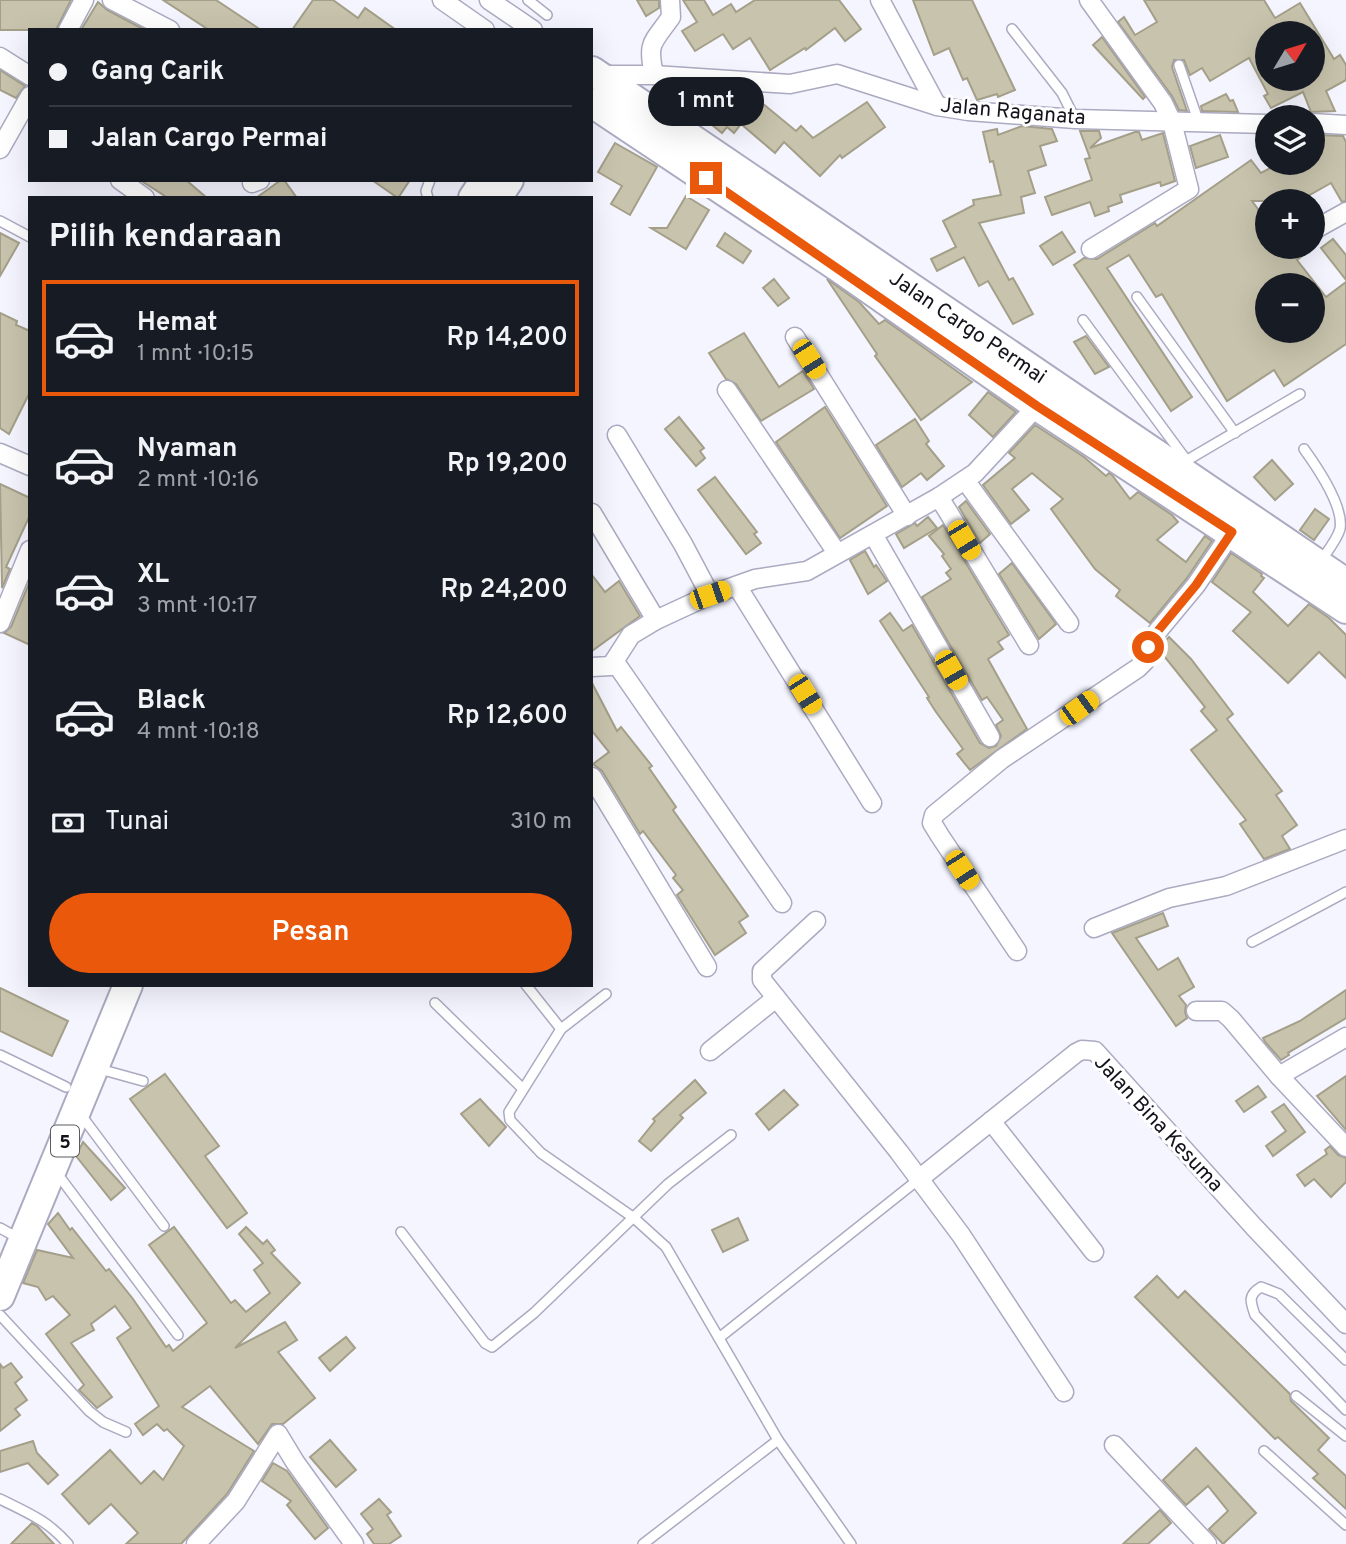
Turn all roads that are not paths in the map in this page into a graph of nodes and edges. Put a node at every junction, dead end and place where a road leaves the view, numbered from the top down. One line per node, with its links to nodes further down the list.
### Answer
1 (84, 0): 10 (street)
2 (112, 0): 11 (street)
3 (528, 0): 9 (lane)
4 (670, 0): 19 (street)
5 (880, 0): 21 (street)
6 (1090, 0): 24 (street)
7 (498, 2): 13 (street)
8 (454, 3): 12 (street)
9 (547, 15)
10 (69, 28)
11 (166, 28)
12 (483, 28)
13 (530, 28)
14 (1012, 29): 23 (lane)
15 (0, 57): 18 (street)
16 (1179, 65): 26 (lane)
17 (595, 73): 19 (street, Jalan Raganata); 49 (highway, Jalan Cargo Permai)
18 (28, 75)
19 (654, 75): 21 (street, Jalan Raganata)
20 (593, 104): 30 (highway, Jalan Cargo Permai)
21 (937, 106): 23 (street, Jalan Raganata)
22 (27, 107): 31 (street)
23 (1075, 119): 24 (street, Jalan Raganata)
24 (1172, 121): 26 (street, Jalan Raganata); 38 (street)
25 (593, 123): 30 (highway)
26 (1199, 123): 27 (street, Jalan Raganata)
27 (1255, 124)
28 (1325, 124): 29 (street)
29 (1346, 125)
30 (640, 134): 44 (highway, Jalan Cargo Permai)
31 (0, 149)
32 (123, 182): 33 (street)
33 (142, 196)
34 (1346, 212): 36 (street)
35 (0, 221): 37 (lane)
36 (1325, 223)
37 (28, 236)
38 (1091, 249)
39 (1137, 297): 45 (lane)
40 (1083, 320): 49 (lane)
41 (795, 337): 54 (street)
42 (727, 390): 57 (street)
43 (1300, 394): 45 (lane)
44 (1037, 406): 51 (street); 55 (highway, Jalan Cargo Permai)
45 (1235, 433): 49 (lane)
46 (617, 435): 62 (street)
47 (1304, 449): 59 (lane)
48 (0, 453): 50 (street)
49 (1182, 463): 59 (highway, Jalan Cargo Permai)
50 (28, 465)
51 (965, 480): 52 (street); 66 (street)
52 (939, 497): 54 (street); 67 (street)
53 (593, 515): 64 (street)
54 (907, 516): 56 (street)
55 (1232, 532): 63 (highway, Jalan Cargo Permai); 79 (street)
56 (874, 536): 57 (street); 70 (street)
57 (837, 553): 61 (street)
58 (28, 555): 65 (street)
59 (1319, 564): 60 (highway, Jalan Cargo Permai)
60 (1346, 583)
61 (737, 586): 62 (street); 72 (street)
62 (710, 595): 64 (street)
63 (1346, 609)
64 (656, 620): 68 (street)
65 (0, 622)
66 (1069, 623)
67 (1029, 645)
68 (615, 662): 69 (street); 75 (street)
69 (593, 667)
70 (990, 737)
71 (593, 779): 80 (street)
72 (872, 803)
73 (1346, 839): 77 (street)
74 (1346, 892): 78 (lane)
75 (782, 903)
76 (816, 921): 85 (street)
77 (1094, 928)
78 (1252, 942)
79 (1017, 951)
80 (707, 967)
81 (106, 987): 95 (highway, 5)
82 (127, 987): 92 (highway, 5)
83 (528, 987): 88 (lane)
84 (606, 994): 88 (lane)
85 (776, 998): 90 (street); 102 (street)
86 (435, 1003): 96 (lane)
87 (1196, 1011): 93 (street)
88 (561, 1029): 96 (lane)
89 (1346, 1037): 93 (street)
90 (710, 1051)
91 (0, 1055): 95 (lane)
92 (94, 1067): 94 (lane); 97 (highway, 5)
93 (1279, 1076): 100 (street)
94 (143, 1081)
95 (66, 1087): 106 (highway, 5)
96 (523, 1089): 103 (lane)
97 (77, 1113): 101 (highway, 5); 104 (lane)
98 (991, 1121): 102 (street, Jalan Bina Kesuma); 107 (street); 110 (street, Jalan Bina Kesuma)
99 (730, 1135): 103 (lane)
100 (1346, 1147)
101 (52, 1171): 106 (highway, 5); 111 (lane)
102 (919, 1179): 112 (lane); 114 (street)
103 (634, 1218): 105 (lane); 112 (lane)
104 (164, 1226)
105 (401, 1232)
106 (7, 1246): 108 (highway, 5)
107 (1094, 1252)
108 (0, 1296)
109 (0, 1315): 117 (lane)
110 (1346, 1324)
111 (178, 1335)
112 (719, 1338): 119 (lane)
113 (1346, 1360): 116 (lane)
114 (1064, 1392)
115 (1296, 1396): 118 (lane)
116 (1346, 1410)
117 (126, 1432)
118 (1346, 1436)
119 (779, 1440): 128 (lane); 129 (lane)
120 (1114, 1445): 124 (street)
121 (1264, 1451): 123 (lane)
122 (0, 1499): 125 (lane)
123 (1346, 1525)
124 (1195, 1540)
125 (68, 1544)
126 (196, 1544): 127 (street)
127 (354, 1544)
128 (643, 1544)
129 (851, 1544)

